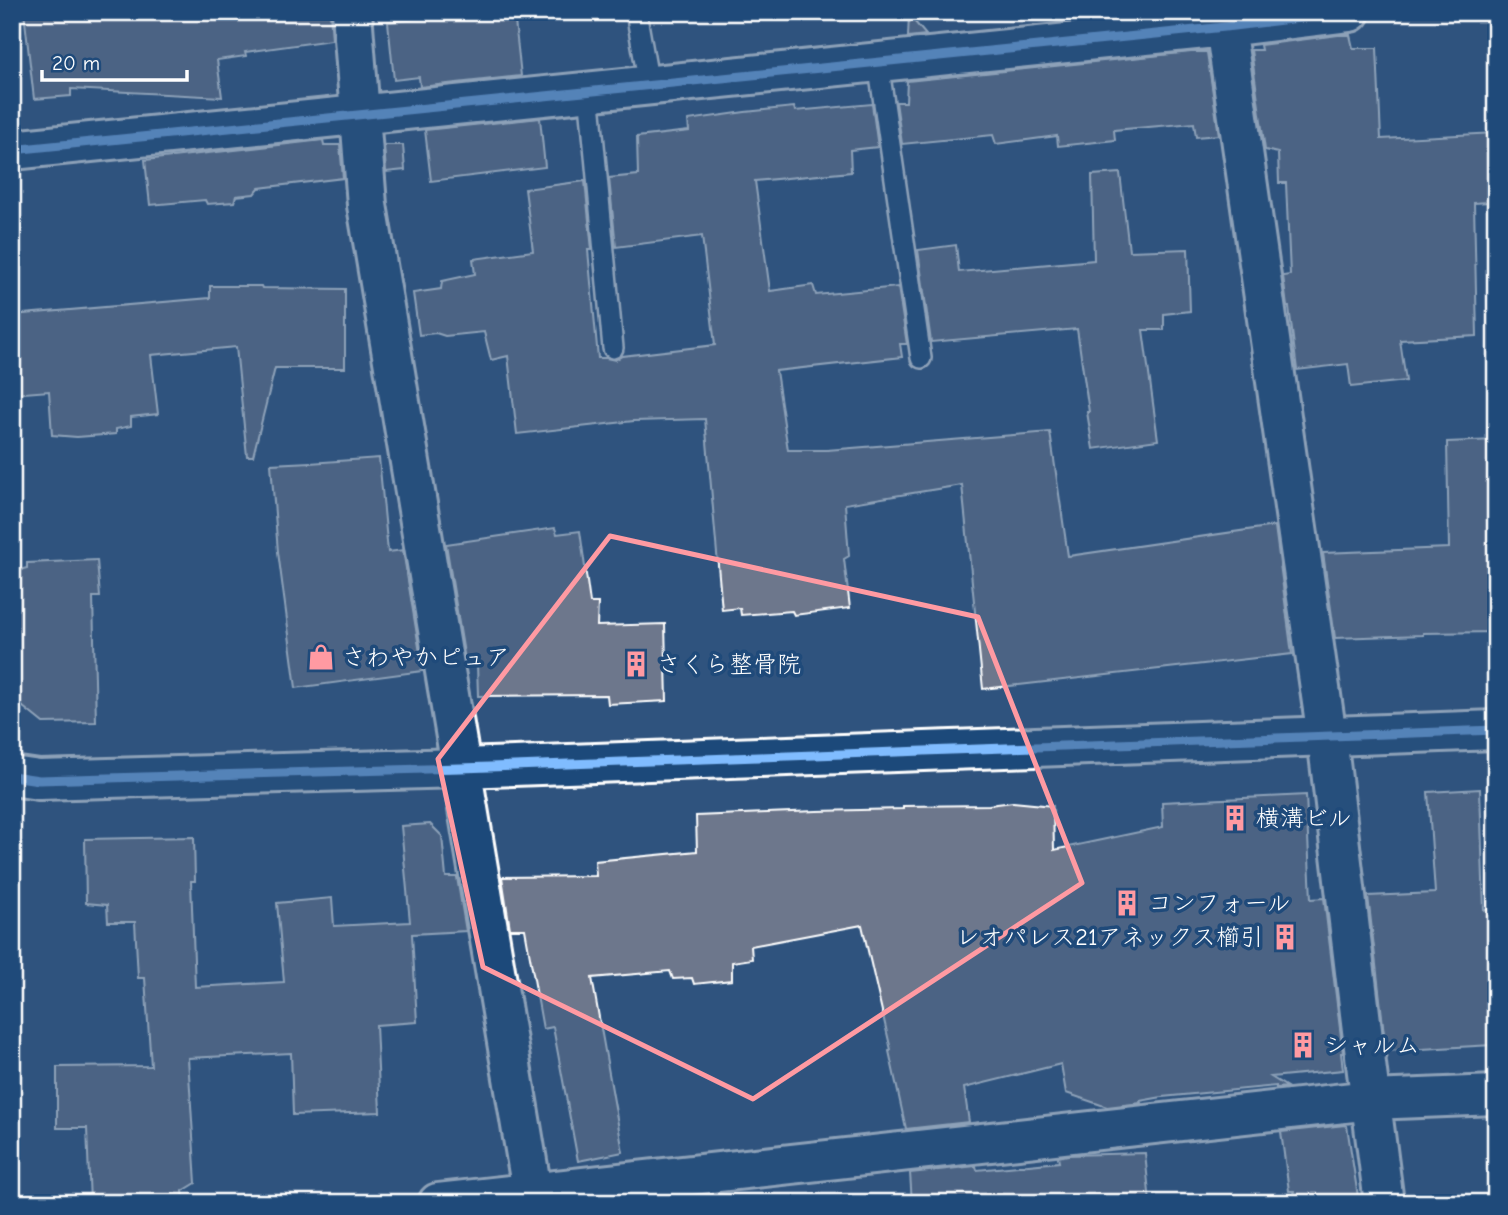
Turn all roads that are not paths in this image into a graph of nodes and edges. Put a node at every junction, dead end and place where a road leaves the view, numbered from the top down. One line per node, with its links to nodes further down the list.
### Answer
1 (352, 12): 8 (street)
2 (636, 12): 6 (lane)
3 (1350, 12): 4 (street)
4 (1224, 20): 5 (street); 13 (street)
5 (878, 62): 6 (street); 11 (lane)
6 (649, 85): 7 (street)
7 (589, 91): 8 (street); 10 (lane)
8 (360, 114): 9 (street); 14 (street)
9 (12, 150)
10 (613, 348)
11 (921, 358)
12 (1496, 730): 13 (street)
13 (1327, 737): 14 (street); 17 (street)
14 (461, 768): 15 (street); 18 (street)
15 (12, 776)
16 (1496, 1095): 17 (street)
17 (1371, 1100): 18 (street); 20 (street)
18 (533, 1198): 19 (street)
19 (438, 1203)
20 (1384, 1203)

